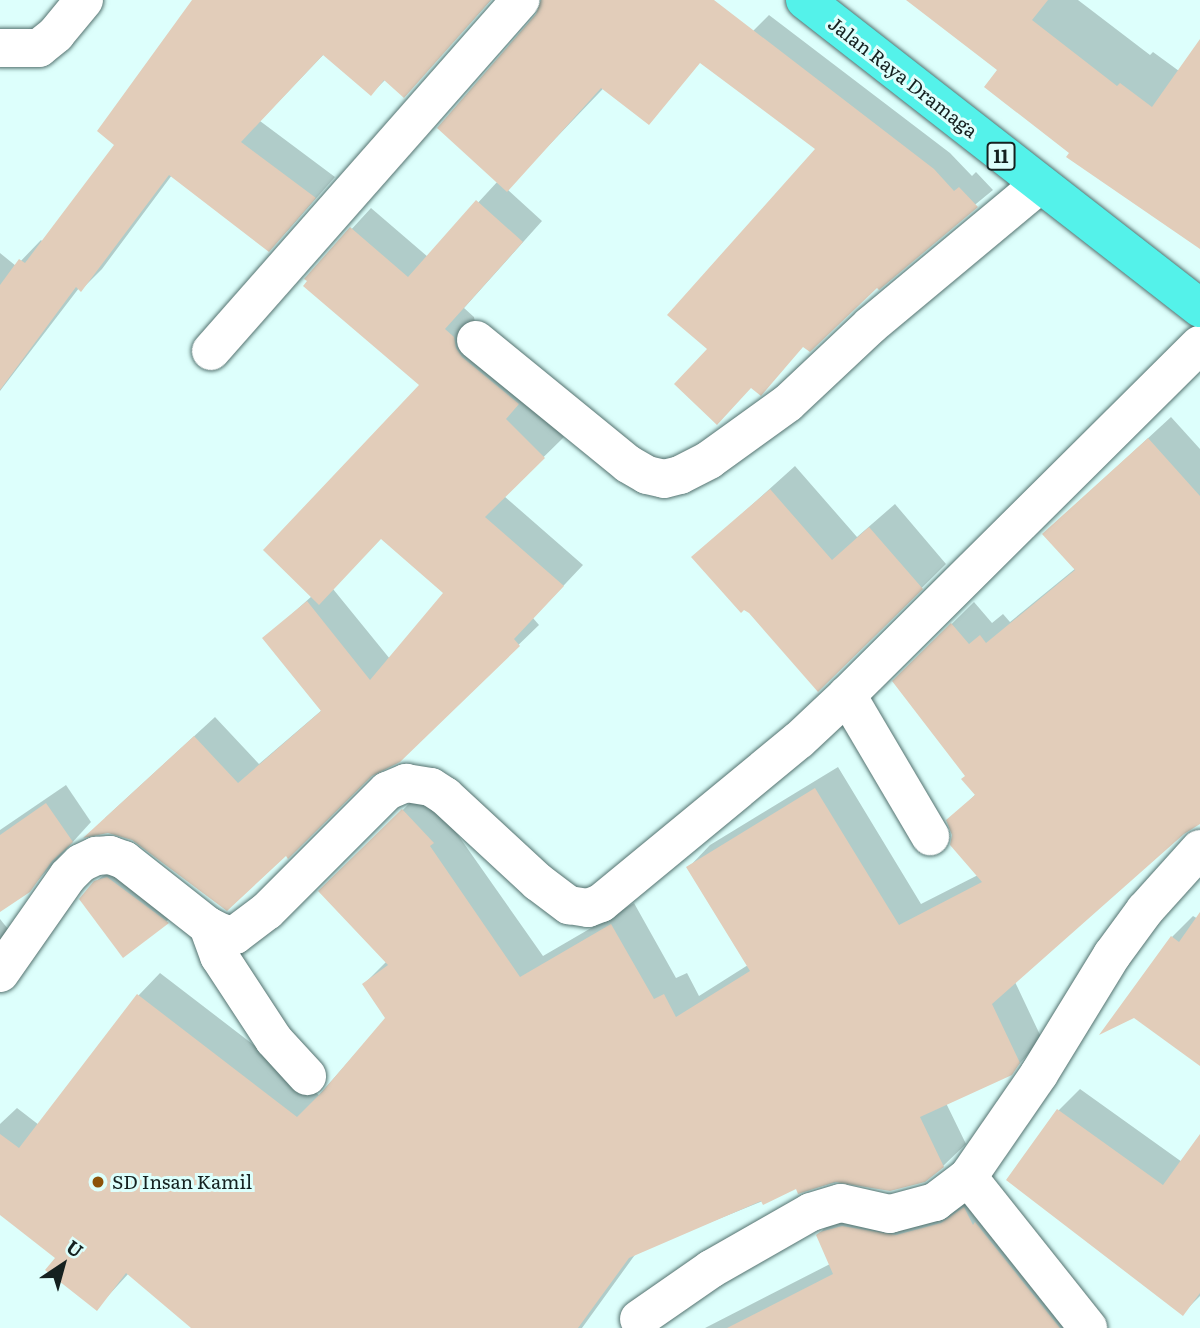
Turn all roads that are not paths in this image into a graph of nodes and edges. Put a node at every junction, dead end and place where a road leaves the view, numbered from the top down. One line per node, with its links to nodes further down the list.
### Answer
1 (84, 0): 4 (street)
2 (520, 0): 9 (street)
3 (805, 0): 5 (highway, Jalan Raya Dramaga / 11)
4 (0, 48)
5 (1039, 185): 6 (highway, Jalan Raya Dramaga / 11); 7 (street)
6 (1200, 308)
7 (476, 341)
8 (1200, 345): 10 (street)
9 (211, 351)
10 (847, 695): 11 (street); 13 (street)
11 (930, 836)
12 (1200, 849): 16 (street)
13 (208, 926): 14 (street); 15 (street)
14 (0, 974)
15 (307, 1076)
16 (968, 1177): 17 (street); 18 (street)
17 (639, 1319)
18 (1088, 1328)

